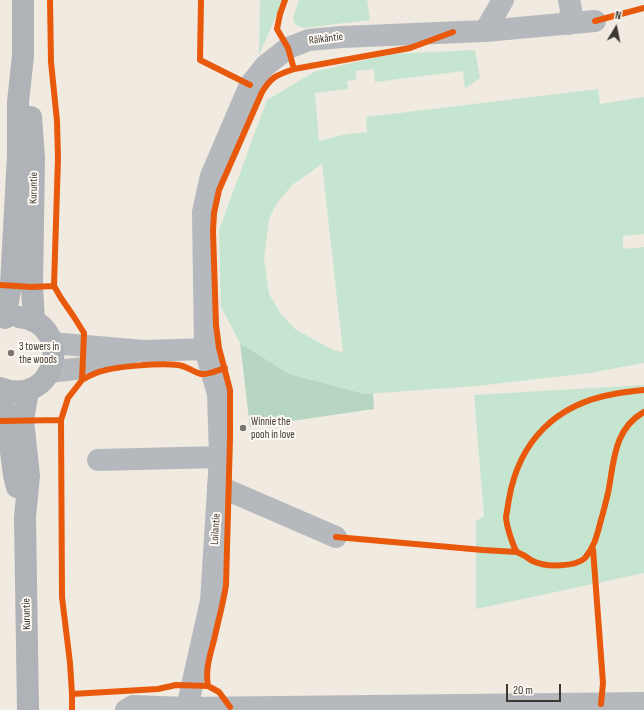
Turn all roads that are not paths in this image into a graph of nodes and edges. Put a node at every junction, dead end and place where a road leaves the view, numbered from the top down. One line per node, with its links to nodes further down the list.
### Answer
1 (23, 0): 7 (main road, Kuruntie)
2 (503, 0): 6 (street)
3 (569, 0): 5 (street)
4 (594, 21): 5 (street, Räikäntie)
5 (569, 24): 6 (street, Räikäntie)
6 (485, 31): 11 (street, Räikäntie)
7 (23, 56): 8 (main road, Kuruntie); 9 (main road, Kuruntie)
8 (2, 319): 9 (main road)
9 (34, 321): 10 (main road)
10 (52, 343): 12 (street); 13 (main road)
11 (205, 349): 12 (street); 17 (street, Loilantie)
12 (144, 351): 13 (street)
13 (50, 372): 15 (main road)
14 (0, 388): 15 (main road)
15 (28, 391): 20 (main road, Kuruntie)
16 (0, 393): 20 (main road, Kuruntie)
17 (220, 457): 18 (street); 19 (street, Loilantie)
18 (98, 460)
19 (218, 486): 21 (street); 24 (street, Loilantie)
20 (25, 517): 25 (main road, Kuruntie)
21 (336, 537)
22 (644, 703): 23 (street)
23 (601, 707): 24 (street)
24 (187, 708): 26 (street)
25 (28, 710)
26 (126, 710)

